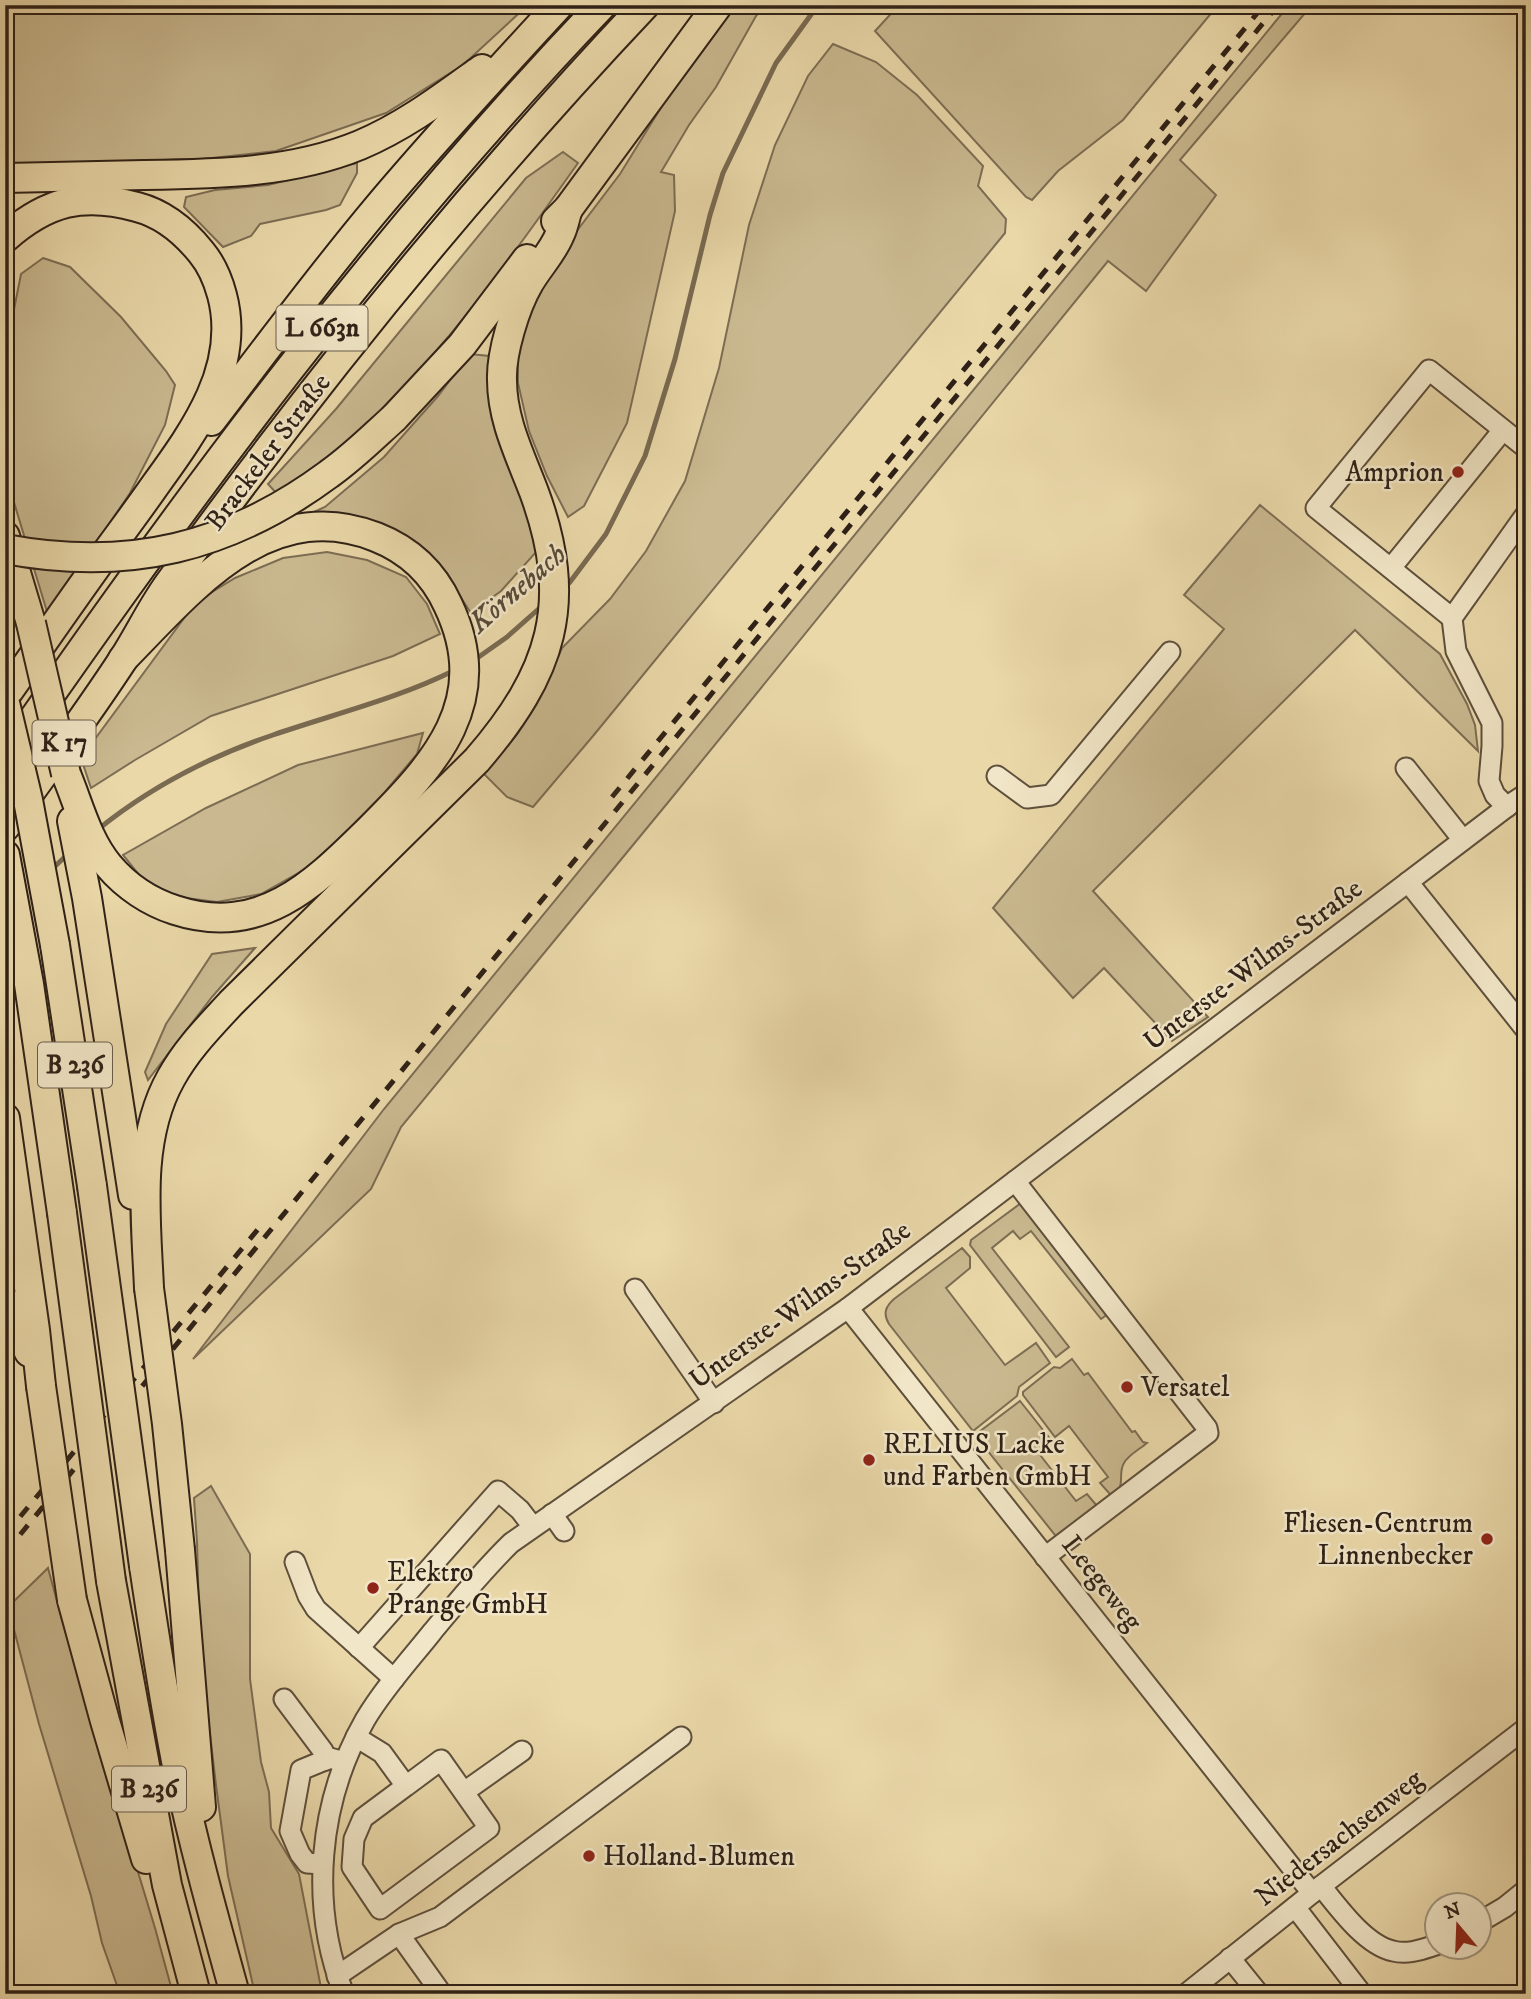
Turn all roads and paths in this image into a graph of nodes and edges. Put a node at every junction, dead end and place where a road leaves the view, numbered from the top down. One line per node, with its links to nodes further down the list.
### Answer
1 (559, 5): 5 (highway)
2 (602, 5): 19 (highway, Brackeler Straße / L 663n)
3 (645, 5): 18 (highway, Brackeler Straße / L 663n)
4 (718, 5): 7 (highway)
5 (533, 33): 6 (highway); 11 (highway)
6 (5, 178)
7 (568, 209): 14 (highway, bridge); 35 (highway)
8 (5, 238): 11 (highway)
9 (1503, 430): 10 (street); 15 (street); 15 (street)
10 (1526, 448)
11 (175, 458): 20 (highway)
12 (1526, 514): 16 (street)
13 (5, 536): 24 (highway, bridge)
14 (5, 549)
15 (1391, 568): 16 (street)
16 (1452, 618): 27 (street)
17 (1170, 652): 25 (street)
18 (123, 659): 24 (highway); 28 (highway, Brackeler Straße / K 17)
19 (66, 671): 22 (highway, Brackeler Straße / K 17)
20 (5, 696)
21 (5, 703): 57 (highway, B 236, bridge)
22 (5, 760)
23 (1406, 768): 29 (street)
24 (66, 774): 35 (highway)
25 (997, 776)
26 (1526, 794): 27 (street, Unterste-Wilms-Straße)
27 (1507, 807): 29 (street, Unterste-Wilms-Straße)
28 (5, 827)
29 (1463, 840): 31 (street, Unterste-Wilms-Straße)
30 (5, 855): 68 (highway, B 236, bridge)
31 (1408, 882): 32 (street); 34 (street, Unterste-Wilms-Straße)
32 (1526, 1030)
33 (5, 1118): 39 (highway)
34 (1015, 1181): 38 (street, Unterste-Wilms-Straße); 44 (street)
35 (149, 1287): 57 (highway, bridge)
36 (635, 1289): 40 (street)
37 (5, 1301): 39 (highway)
38 (848, 1308): 40 (street, Unterste-Wilms-Straße); 44 (street, Leegeweg)
39 (41, 1386): 67 (highway, bridge)
40 (714, 1403): 41 (street, Unterste-Wilms-Straße)
41 (552, 1514): 42 (street, Unterste-Wilms-Straße); 43 (street)
42 (533, 1527): 46 (street); 47 (street, Unterste-Wilms-Straße)
43 (564, 1531)
44 (1045, 1557): 58 (street, Leegeweg)
45 (295, 1562): 46 (street)
46 (359, 1648): 47 (street)
47 (394, 1679): 50 (street, Unterste-Wilms-Straße)
48 (284, 1699): 53 (street)
49 (1526, 1728): 58 (street, Niedersachsenweg)
50 (356, 1737): 53 (street, Unterste-Wilms-Straße); 54 (street)
51 (681, 1737): 62 (street)
52 (522, 1751): 55 (street)
53 (335, 1761): 56 (street, Unterste-Wilms-Straße); 56 (street)
54 (406, 1786): 55 (street); 55 (street)
55 (464, 1792)
56 (322, 1864): 65 (street, Unterste-Wilms-Straße)
57 (205, 1887): 69 (highway, B 236)
58 (1316, 1890): 60 (street, Niedersachsenweg); 63 (street, Leegeweg)
59 (1526, 1890): 61 (street)
60 (1295, 1907): 64 (street, Niedersachsenweg); 72 (street)
61 (1492, 1915)
62 (399, 1934): 65 (street); 66 (street)
63 (1422, 1950)
64 (1230, 1958): 70 (street, Niedersachsenweg); 71 (street)
65 (340, 1985)
66 (439, 1990)
67 (187, 1994)
68 (196, 1994)
69 (235, 1994)
70 (1186, 1994)
71 (1259, 1994)
72 (1362, 1994)

